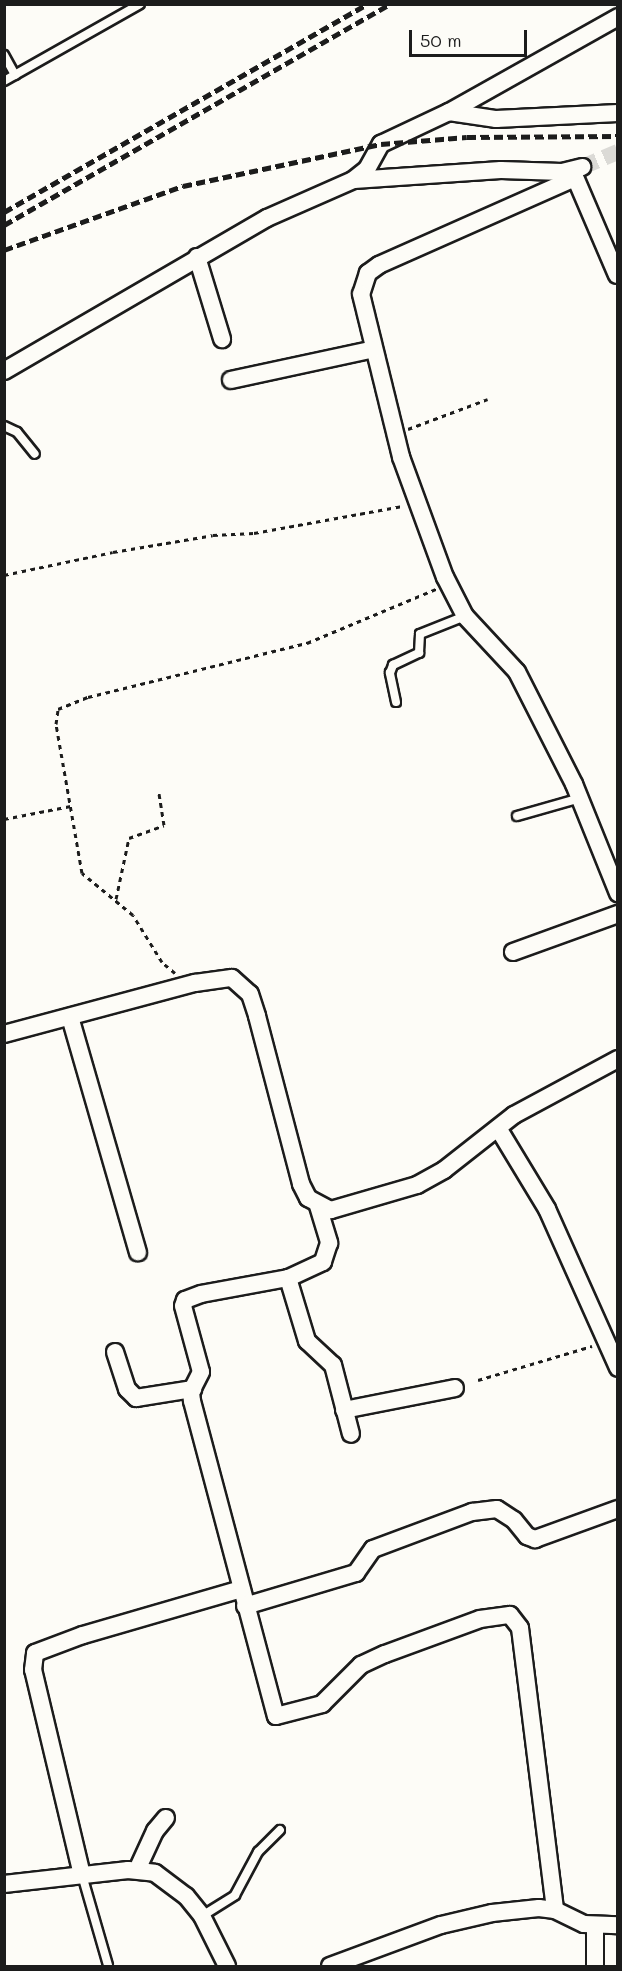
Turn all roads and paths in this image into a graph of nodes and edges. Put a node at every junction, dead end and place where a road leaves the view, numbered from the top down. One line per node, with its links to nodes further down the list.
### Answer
1 (140, 4): 4 (lane)
2 (618, 18): 6 (street)
3 (4, 56): 4 (lane)
4 (15, 75): 5 (lane)
5 (4, 81)
6 (448, 112): 7 (street); 9 (street)
7 (618, 113)
8 (576, 172): 9 (street); 11 (street); 13 (street)
9 (353, 180): 10 (street)
10 (197, 257): 12 (street); 14 (street)
11 (617, 275)
12 (222, 339)
13 (374, 349): 15 (street); 18 (street)
14 (4, 371)
15 (231, 380)
16 (488, 399): 18 (path)
17 (4, 426): 19 (lane)
18 (395, 434): 20 (street)
19 (35, 454)
20 (416, 503): 21 (path); 22 (street)
21 (4, 575)
22 (448, 583): 23 (street); 27 (path)
23 (465, 616): 24 (lane); 26 (street)
24 (396, 702)
25 (159, 793): 31 (path)
26 (580, 798): 28 (lane); 30 (street)
27 (71, 806): 29 (path); 31 (path)
28 (517, 816)
29 (4, 819)
30 (618, 893)
31 (116, 899): 34 (path)
32 (618, 914): 33 (street)
33 (513, 952)
34 (191, 985): 35 (street); 39 (street)
35 (70, 1017): 36 (street); 40 (street)
36 (4, 1034)
37 (618, 1059): 38 (street)
38 (498, 1128): 39 (street); 42 (street)
39 (318, 1206): 41 (street)
40 (138, 1252)
41 (288, 1278): 47 (street); 48 (street)
42 (605, 1341): 44 (street); 45 (path)
43 (115, 1352): 47 (street)
44 (618, 1368)
45 (478, 1380)
46 (455, 1388): 48 (street)
47 (193, 1389): 51 (street)
48 (344, 1410): 49 (street)
49 (351, 1434)
50 (618, 1509): 51 (street)
51 (243, 1598): 55 (street); 57 (street)
52 (166, 1818): 54 (street)
53 (280, 1830): 58 (lane)
54 (137, 1870): 55 (street); 58 (street)
55 (82, 1875): 56 (street); 61 (lane)
56 (6, 1880)
57 (555, 1910): 59 (street); 63 (street)
58 (202, 1916): 62 (street)
59 (596, 1925): 60 (street); 64 (street)
60 (618, 1925)
61 (108, 1965)
62 (227, 1966)
63 (330, 1966)
64 (595, 1966)

